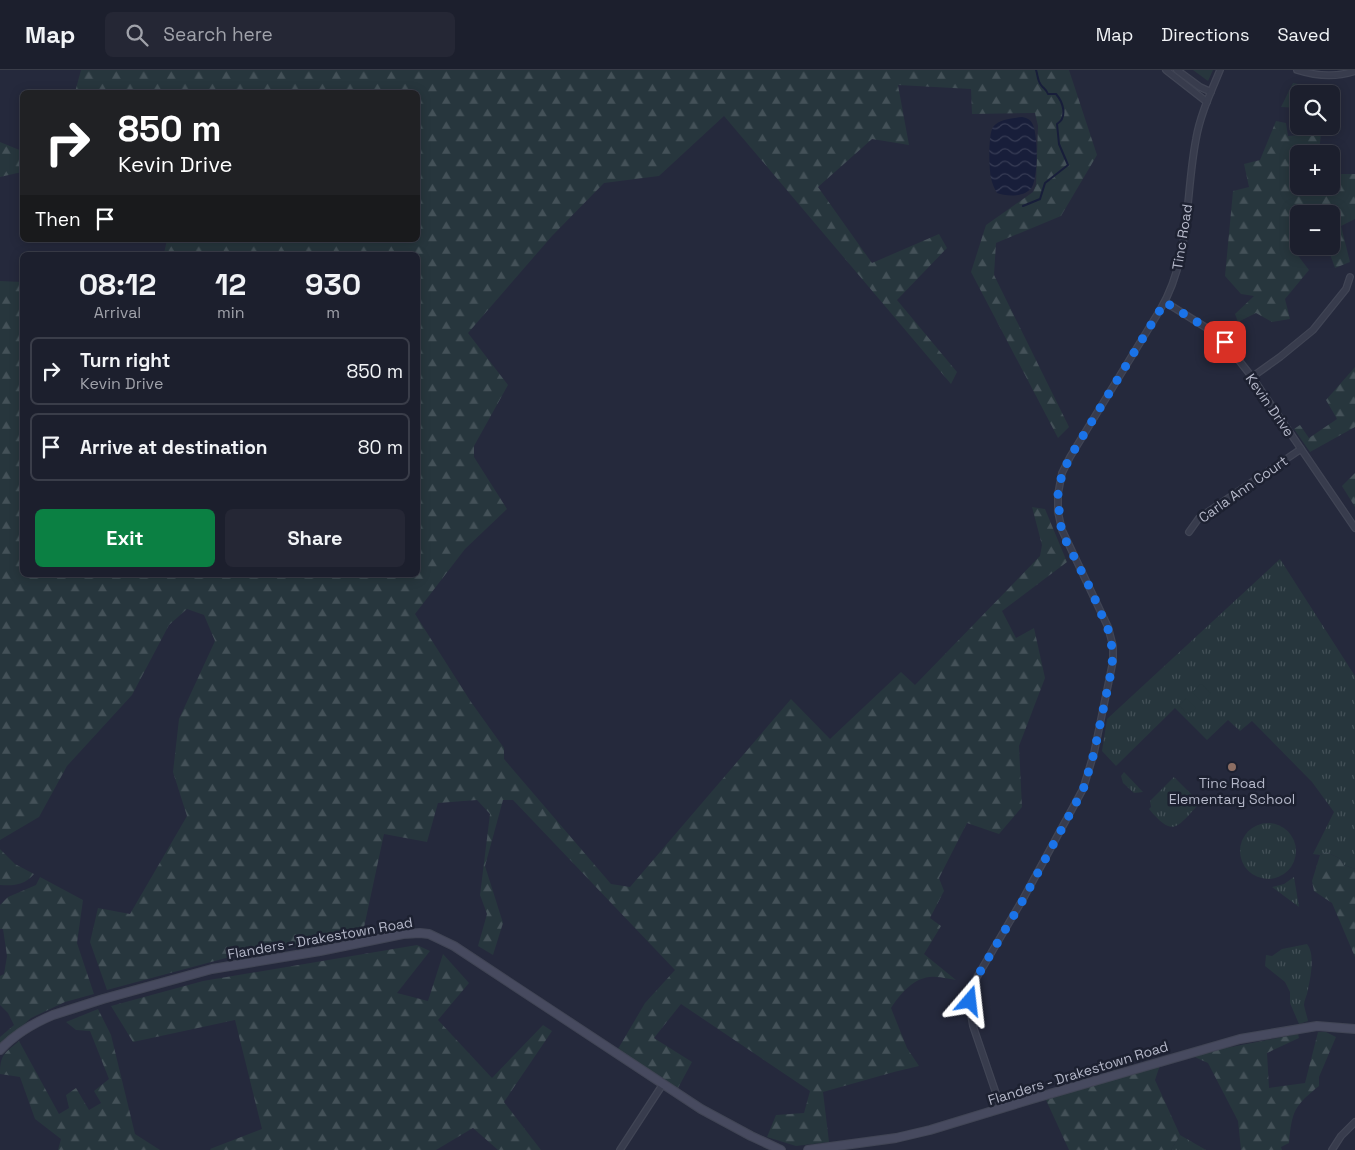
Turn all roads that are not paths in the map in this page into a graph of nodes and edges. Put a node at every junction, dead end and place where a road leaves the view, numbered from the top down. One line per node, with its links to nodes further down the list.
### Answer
1 (1166, 70): 7 (street)
2 (1177, 70): 6 (street)
3 (1220, 70): 6 (street, Tinc Road)
4 (1297, 70): 5 (street)
5 (1355, 72)
6 (1211, 92): 7 (street, Tinc Road)
7 (1207, 102): 9 (street, Tinc Road)
8 (1350, 277): 10 (street)
9 (1165, 302): 10 (street, Kevin Drive); 17 (street, Tinc Road)
10 (1252, 377): 11 (street, Kevin Drive)
11 (1301, 449): 12 (street, Kevin Drive); 13 (street, Carla Ann Court)
12 (1355, 528)
13 (1190, 532)
14 (1355, 1029): 17 (street, Flanders - Drakestown Road)
15 (0, 1050): 16 (street, Flanders - Drakestown Road)
16 (663, 1084): 19 (street); 20 (street, Flanders - Drakestown Road)
17 (1001, 1108): 21 (street, Flanders - Drakestown Road)
18 (1355, 1122): 22 (street)
19 (620, 1150)
20 (781, 1150)
21 (808, 1150)
22 (1332, 1150)

